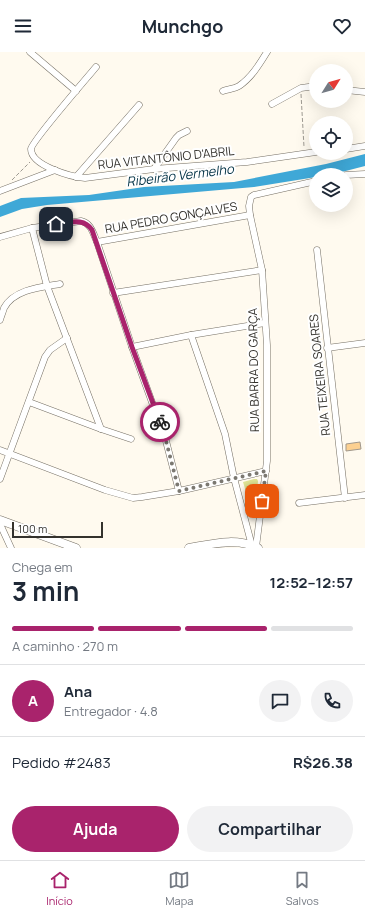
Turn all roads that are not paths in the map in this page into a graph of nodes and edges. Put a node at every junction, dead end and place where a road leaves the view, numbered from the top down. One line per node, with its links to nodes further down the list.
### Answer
1 (30, 52): 5 (street)
2 (267, 52): 6 (street)
3 (96, 67): 5 (street)
4 (309, 87): 9 (street)
5 (76, 91): 15 (street, RUA VITANTÔNIO D'ABRIL)
6 (223, 91)
7 (353, 91): 8 (street)
8 (365, 92)
9 (272, 104)
10 (139, 105): 19 (street)
11 (187, 131): 16 (street)
12 (365, 146): 13 (street)
13 (353, 148)
14 (309, 153): 16 (street, RUA VITANTÔNIO D'ABRIL)
15 (55, 170): 19 (street, RUA VITANTÔNIO D'ABRIL); 21 (street)
16 (154, 170): 19 (street, RUA VITANTÔNIO D'ABRIL)
17 (365, 174): 18 (street)
18 (353, 175)
19 (76, 177)
20 (309, 183): 22 (street, RUA BARRA DO GARÇA)
21 (0, 191)
22 (250, 215): 25 (street, RUA PEDRO GONÇALVES); 27 (street, RUA BARRA DO GARÇA)
23 (32, 228): 24 (street); 25 (street); 29 (street)
24 (0, 237)
25 (97, 242): 30 (street)
26 (317, 250): 37 (street, RUA TEIXEIRA SOARES)
27 (262, 270): 30 (street); 32 (street, RUA BARRA DO GARÇA)
28 (60, 284): 29 (street)
29 (47, 286): 31 (street); 34 (street)
30 (114, 293): 36 (street)
31 (0, 320)
32 (265, 323): 33 (street); 43 (street, RUA BARRA DO GARÇA)
33 (191, 334): 36 (street); 44 (street)
34 (67, 338): 38 (street); 39 (street)
35 (365, 343): 37 (street)
36 (132, 347): 46 (street)
37 (327, 348): 48 (street, RUA TEIXEIRA SOARES)
38 (29, 402): 39 (street); 42 (street)
39 (101, 429): 40 (street)
40 (131, 439)
41 (0, 450): 42 (street)
42 (9, 454): 45 (street); 46 (street)
43 (266, 471): 44 (street); 52 (street, RUA BARRA DO GARÇA)
44 (234, 478): 46 (street); 52 (street)
45 (0, 479)
46 (179, 491)
47 (365, 495): 48 (street)
48 (345, 498): 49 (street)
49 (299, 503)
50 (0, 520): 54 (main road)
51 (0, 524): 53 (street)
52 (255, 547): 55 (main road)
53 (11, 548)
54 (76, 548)
55 (189, 548)

